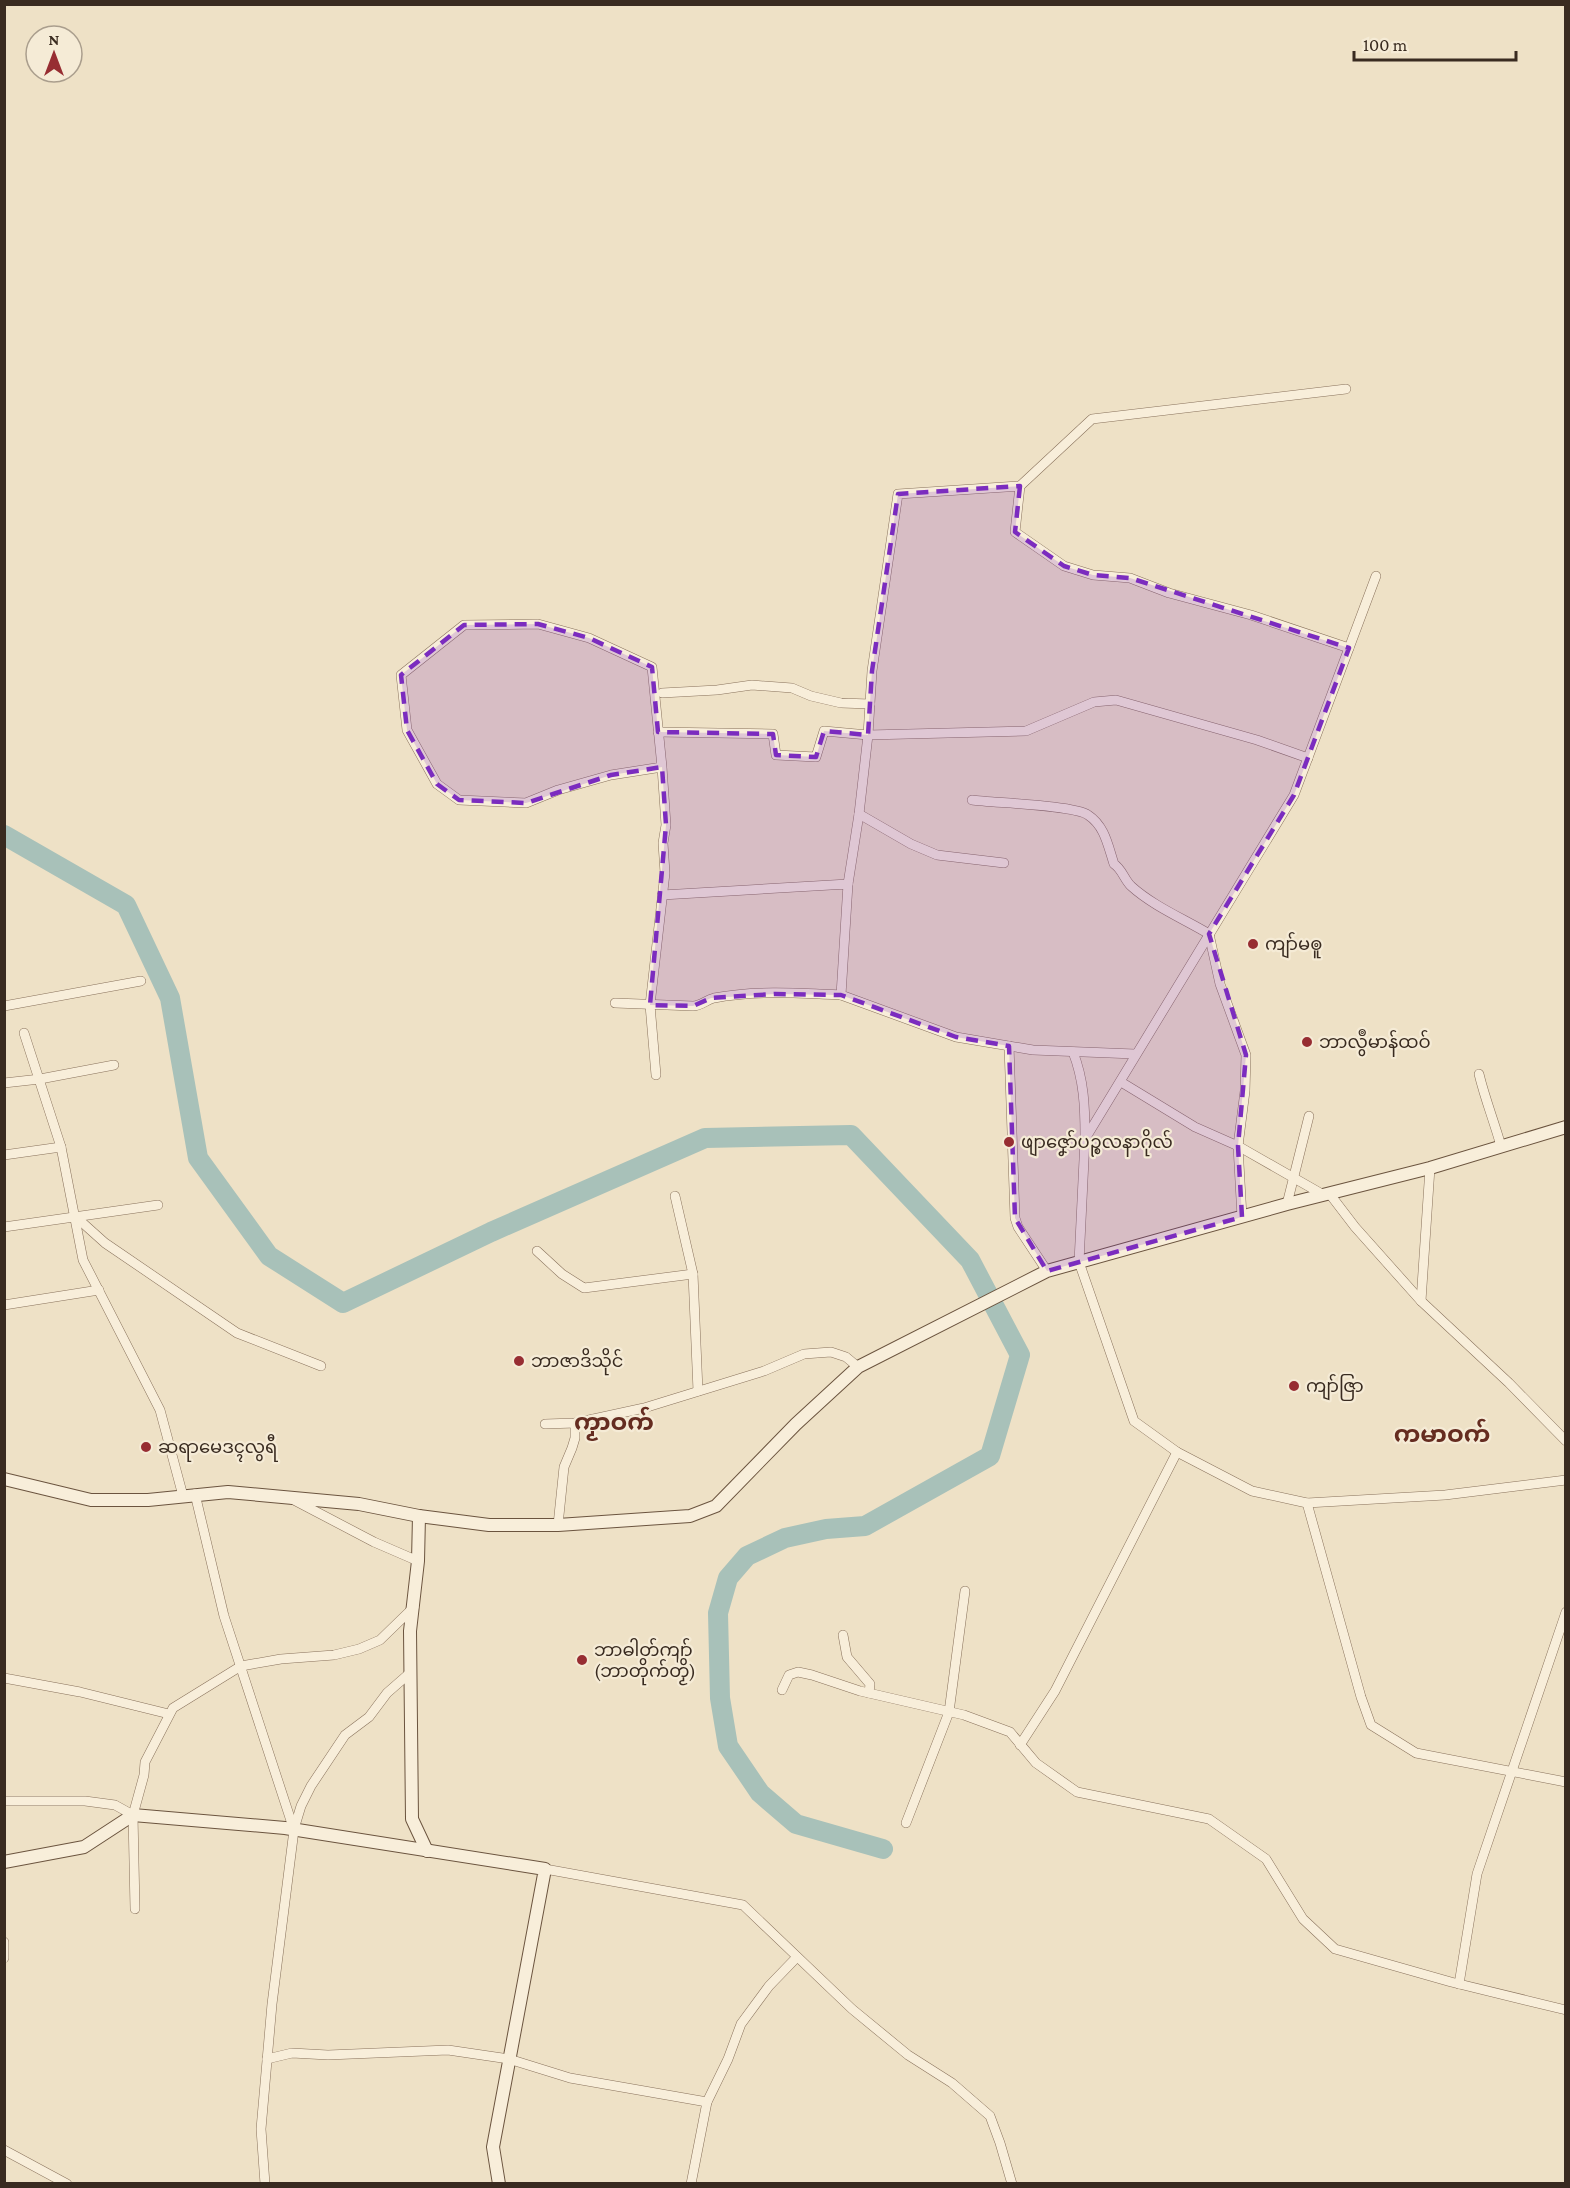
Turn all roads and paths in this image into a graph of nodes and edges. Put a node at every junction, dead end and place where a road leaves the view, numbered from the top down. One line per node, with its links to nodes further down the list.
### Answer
1 (1346, 389): 2 (street)
2 (1020, 486): 4 (street); 6 (street)
3 (1376, 576): 4 (street)
4 (1349, 648): 9 (street)
5 (662, 693): 6 (street)
6 (870, 704): 8 (street)
7 (658, 732): 8 (street); 10 (street); 10 (street)
8 (868, 735): 9 (street); 12 (street)
9 (1308, 758): 16 (street)
10 (662, 767): 15 (street)
11 (972, 801): 16 (street)
12 (859, 814): 13 (street); 14 (street)
13 (1004, 863)
14 (848, 884): 15 (street); 18 (street)
15 (662, 895): 20 (street)
16 (1209, 934): 25 (street); 35 (street)
17 (141, 981): 21 (street)
18 (841, 995): 20 (street); 23 (street)
19 (615, 1003): 20 (street)
20 (650, 1005): 28 (street)
21 (4, 1006)
22 (24, 1034): 29 (street)
23 (1009, 1046): 24 (street); 50 (street)
24 (1073, 1052): 25 (street); 34 (street)
25 (1135, 1054): 30 (street)
26 (114, 1065): 29 (street)
27 (1479, 1074): 36 (street)
28 (656, 1075)
29 (40, 1079): 31 (street); 37 (street)
30 (1120, 1082): 34 (street); 35 (street)
31 (4, 1083)
32 (1309, 1116): 40 (street)
33 (1566, 1127): 36 (street)
34 (1085, 1139): 49 (street)
35 (1238, 1146): 40 (street); 46 (street)
36 (1501, 1146): 39 (street)
37 (61, 1147): 38 (street); 45 (street)
38 (4, 1155)
39 (1430, 1168): 41 (street); 53 (street)
40 (1293, 1176): 41 (street); 43 (street)
41 (1326, 1194): 43 (street); 53 (street)
42 (675, 1196): 51 (street)
43 (1287, 1204): 46 (street)
44 (158, 1205): 45 (street)
45 (76, 1217): 47 (street); 52 (street); 55 (street)
46 (1242, 1217): 49 (street)
47 (4, 1227)
48 (537, 1251): 51 (street)
49 (1079, 1262): 50 (street); 61 (street)
50 (1047, 1271): 56 (street)
51 (693, 1274): 57 (street)
52 (99, 1290): 54 (street); 64 (street)
53 (1421, 1301): 60 (street)
54 (4, 1305)
55 (321, 1366)
56 (858, 1367): 57 (street); 68 (street)
57 (698, 1390): 58 (street)
58 (575, 1423): 59 (street); 68 (street)
59 (545, 1424)
60 (1566, 1441)
61 (1177, 1452): 66 (street); 81 (street)
62 (4, 1479): 64 (street)
63 (1566, 1480): 66 (street)
64 (189, 1495): 65 (street); 74 (street)
65 (290, 1498): 67 (street); 69 (street)
66 (1307, 1503): 82 (street)
67 (419, 1516): 68 (street); 69 (street)
68 (558, 1525)
69 (418, 1561): 71 (street)
70 (965, 1591): 79 (street)
71 (414, 1606): 74 (street); 75 (street)
72 (1566, 1612): 82 (street)
73 (843, 1635): 78 (street)
74 (241, 1666): 80 (street); 87 (street)
75 (411, 1672): 87 (street); 88 (street)
76 (4, 1678): 80 (street)
77 (783, 1690): 78 (street)
78 (869, 1693): 79 (street)
79 (949, 1712): 81 (street); 86 (street)
80 (169, 1714): 85 (street)
81 (1020, 1745): 95 (street)
82 (1512, 1772): 83 (street); 95 (street)
83 (1566, 1782)
84 (4, 1801): 85 (street)
85 (133, 1815): 87 (street); 89 (street); 91 (street)
86 (906, 1823)
87 (294, 1830): 88 (street); 97 (street)
88 (427, 1851): 90 (street)
89 (4, 1862)
90 (545, 1869): 93 (street); 98 (street)
91 (135, 1909)
92 (4, 1942): 94 (street)
93 (797, 1956): 99 (street); 107 (street)
94 (4, 1958)
95 (1459, 1984): 96 (street)
96 (1566, 2010)
97 (267, 2059): 98 (street); 101 (street)
98 (509, 2059): 99 (street); 105 (street)
99 (707, 2102): 106 (street)
100 (4, 2150): 102 (street)
101 (264, 2172): 103 (street); 104 (street)
102 (67, 2184)
103 (258, 2184)
104 (265, 2184)
105 (499, 2184)
106 (691, 2184)
107 (1012, 2184)

